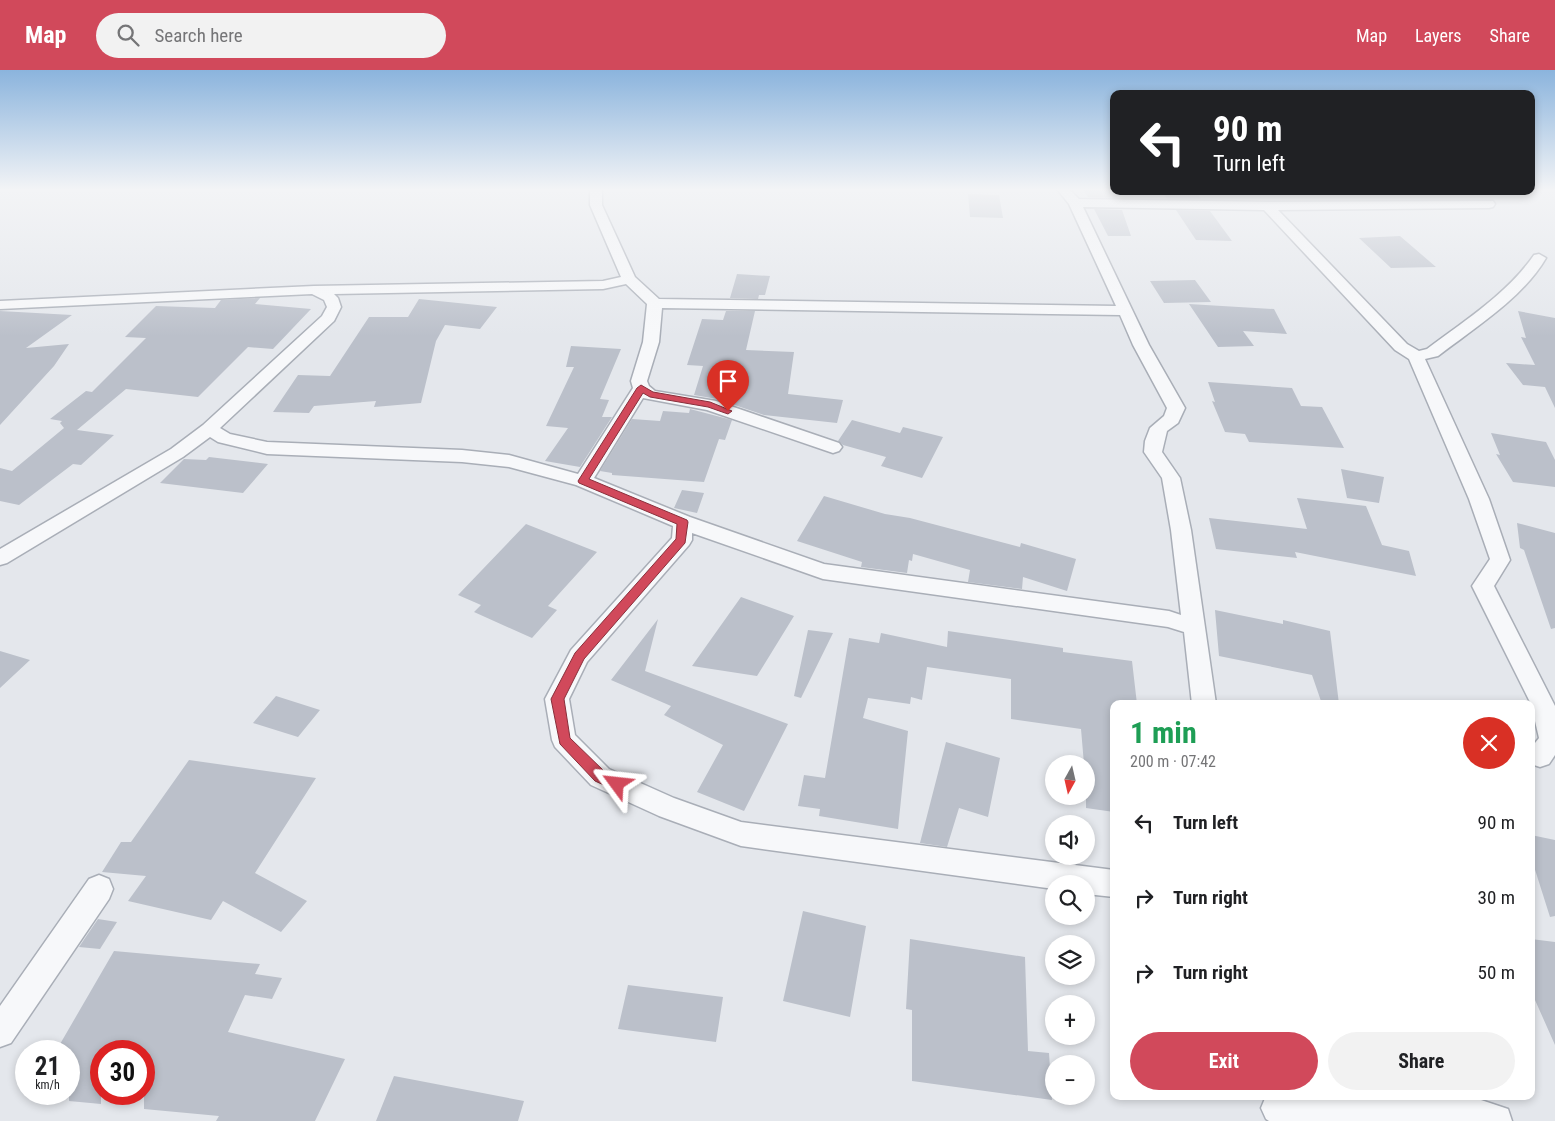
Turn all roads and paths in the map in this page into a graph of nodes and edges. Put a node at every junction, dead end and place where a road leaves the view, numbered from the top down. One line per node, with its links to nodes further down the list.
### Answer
1 (611, 238): 5 (street)
2 (1091, 238): 9 (street)
3 (1297, 238): 10 (street)
4 (1539, 258): 10 (street)
5 (630, 279): 6 (street); 7 (street)
6 (314, 290): 8 (street); 12 (street)
7 (655, 303): 9 (street); 11 (street)
8 (0, 305)
9 (1125, 311): 17 (street)
10 (1416, 356): 19 (street)
11 (641, 388): 13 (street); 14 (street)
12 (208, 429): 14 (street); 16 (street)
13 (833, 448)
14 (583, 481): 15 (street)
15 (683, 522): 17 (street); 20 (street)
16 (0, 558)
17 (1193, 627): 18 (street)
18 (1203, 700)
19 (1542, 757)
20 (1110, 883)
21 (99, 889): 22 (street)
22 (0, 1032)
23 (1277, 1108): 24 (street)
24 (1496, 1121)

